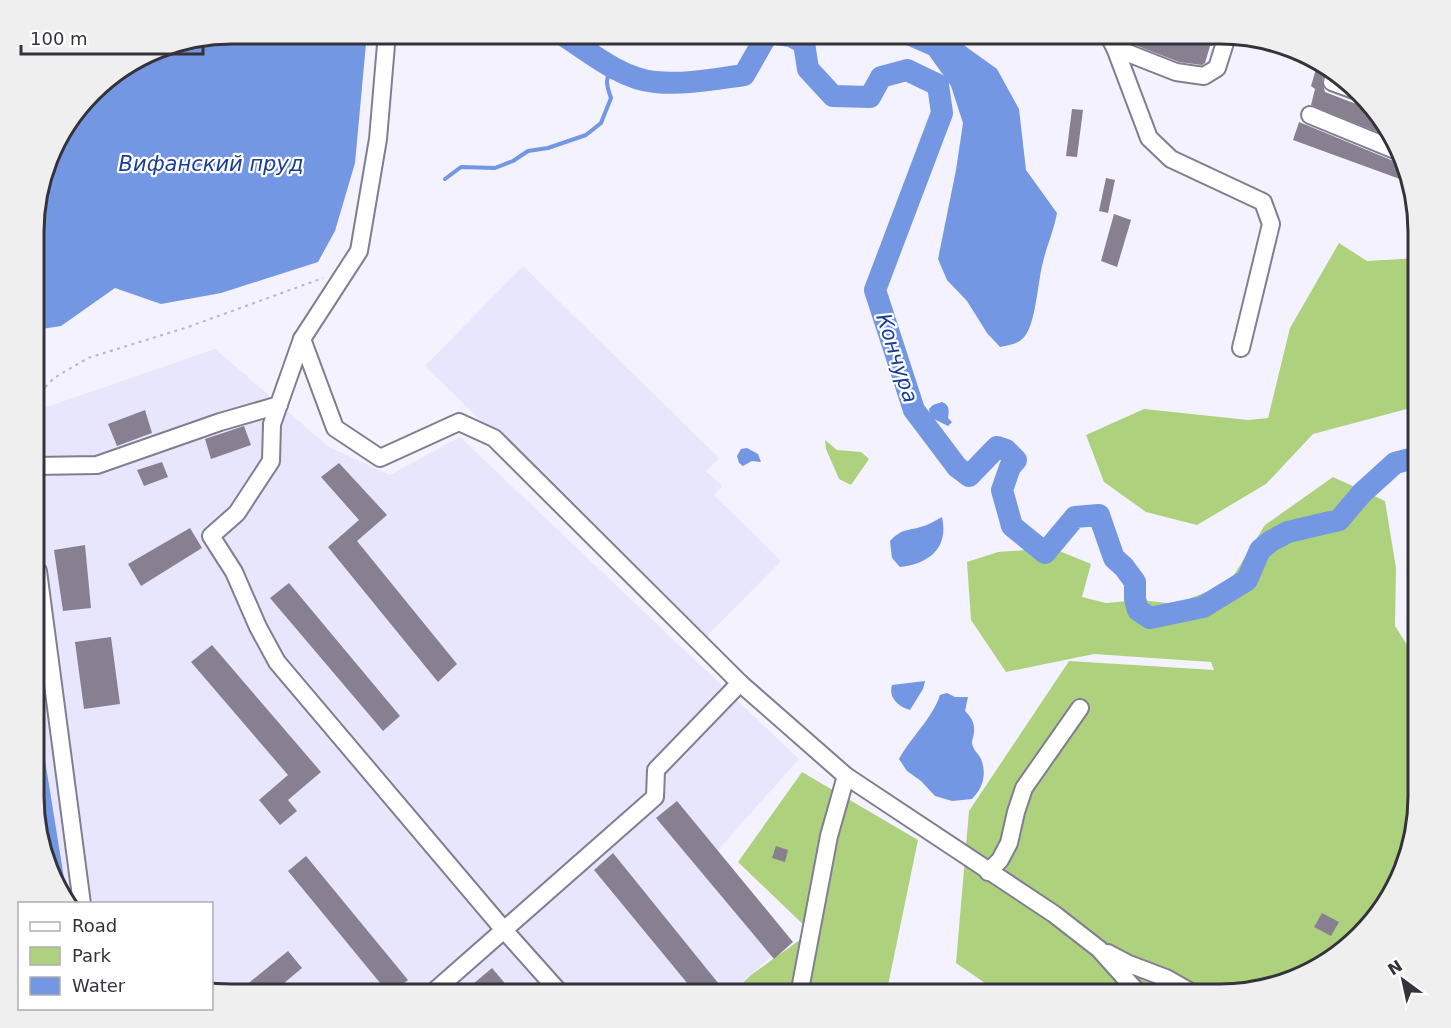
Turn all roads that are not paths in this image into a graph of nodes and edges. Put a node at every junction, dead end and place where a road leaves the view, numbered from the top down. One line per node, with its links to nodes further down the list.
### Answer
1 (386, 44): 7 (street)
2 (1112, 44): 8 (street)
3 (1117, 44): 4 (street)
4 (1225, 44)
5 (1310, 115): 6 (street)
6 (1387, 147)
7 (302, 339): 9 (street); 12 (street)
8 (1241, 348)
9 (279, 405): 10 (street); 17 (street)
10 (44, 466)
11 (44, 616): 16 (street)
12 (740, 683): 14 (street); 17 (street)
13 (1080, 708): 15 (street)
14 (846, 776): 15 (street); 21 (street)
15 (988, 872): 18 (street)
16 (82, 902)
17 (504, 930): 19 (street); 20 (street)
18 (1099, 949): 22 (street); 23 (street)
19 (443, 984)
20 (552, 984)
21 (801, 984)
22 (1130, 984)
23 (1177, 984)

